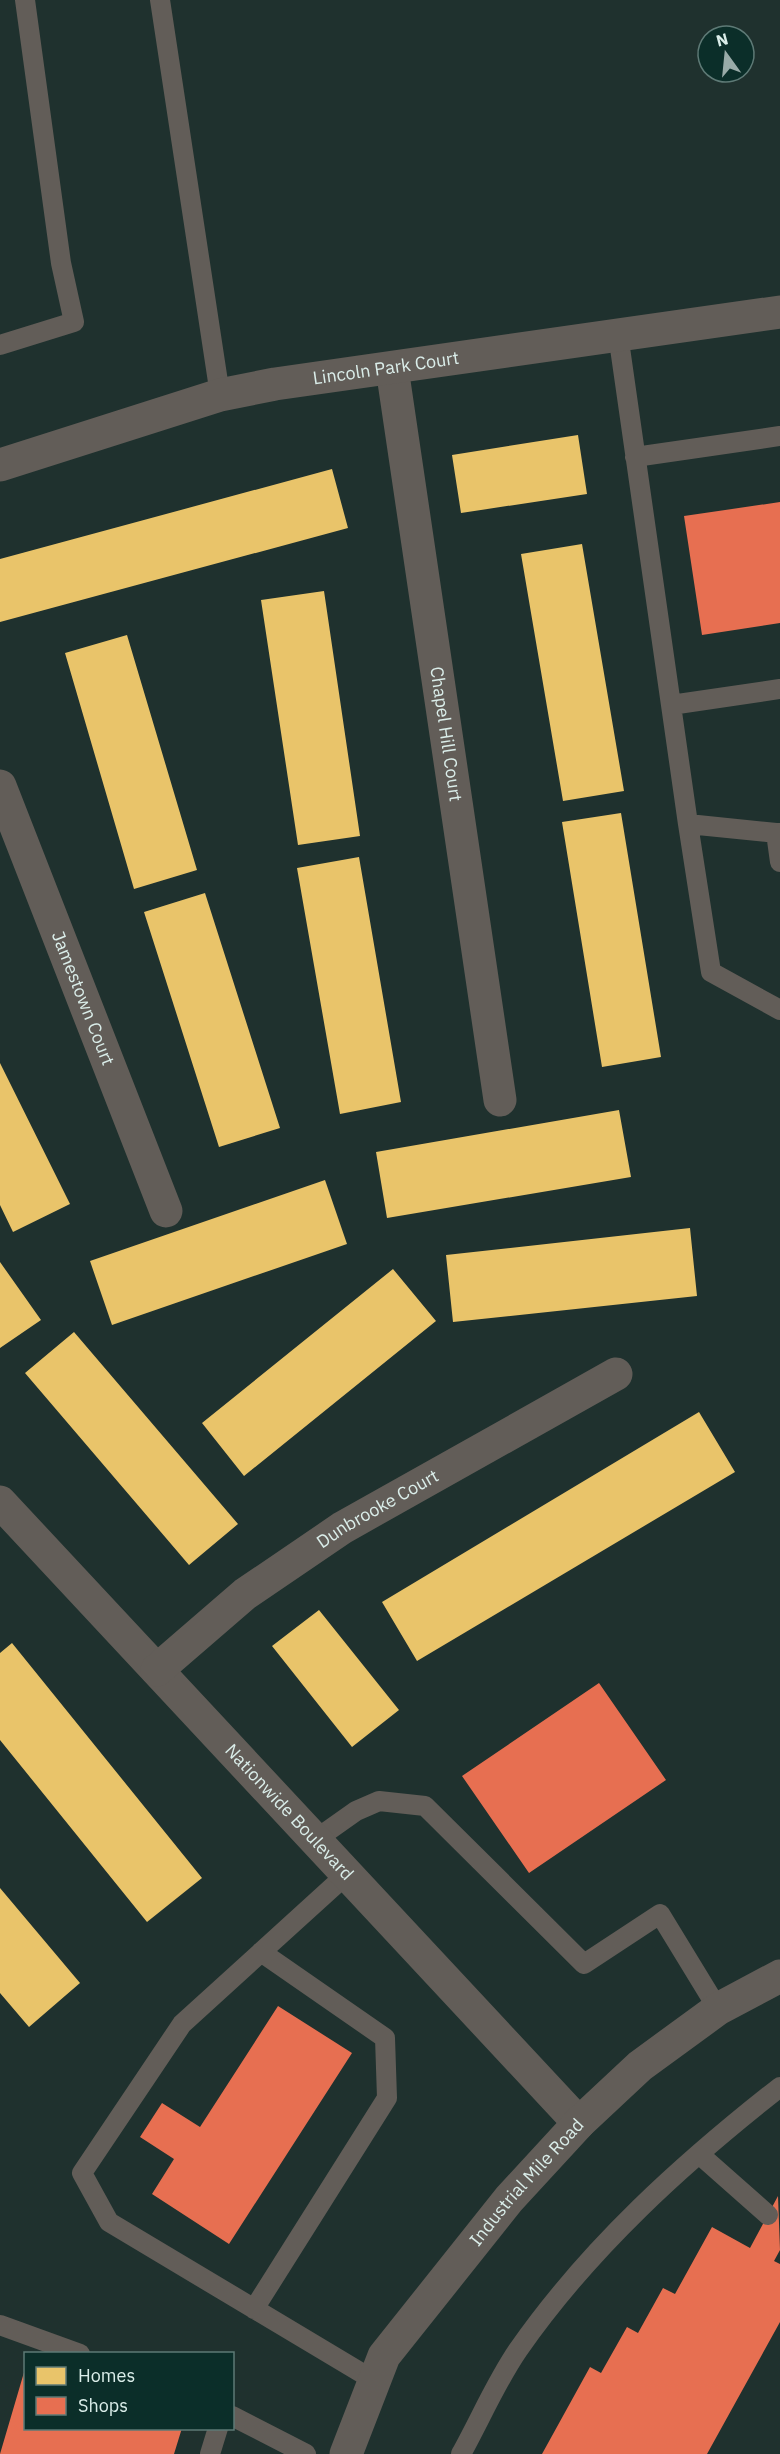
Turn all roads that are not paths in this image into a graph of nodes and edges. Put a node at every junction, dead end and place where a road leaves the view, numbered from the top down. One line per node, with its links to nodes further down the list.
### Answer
1 (26, 0): 5 (lane)
2 (160, 0): 7 (lane)
3 (780, 312): 4 (street, Lincoln Park Court)
4 (618, 334): 6 (street, Lincoln Park Court); 9 (lane)
5 (0, 345)
6 (392, 368): 7 (street, Lincoln Park Court); 18 (street, Chapel Hill Court)
7 (220, 394): 10 (street, Lincoln Park Court)
8 (780, 436): 9 (lane)
9 (635, 457): 12 (lane)
10 (0, 465)
11 (780, 689): 12 (lane)
12 (671, 705): 14 (lane)
13 (0, 786): 19 (street, Jamestown Court)
14 (688, 824): 15 (lane); 17 (lane)
15 (778, 833): 16 (lane)
16 (780, 862)
17 (780, 1010)
18 (500, 1100)
19 (166, 1211)
20 (616, 1374): 22 (street, Dunbrooke Court)
21 (0, 1502): 22 (street, Nationwide Boulevard)
22 (157, 1670): 23 (street, Nationwide Boulevard)
23 (315, 1840): 24 (street, Nationwide Boulevard); 27 (lane)
24 (347, 1874): 25 (lane); 29 (street, Nationwide Boulevard)
25 (261, 1952): 32 (lane); 32 (lane)
26 (780, 1976): 27 (street, Industrial Mile Road)
27 (718, 2009): 29 (street, Industrial Mile Road)
28 (780, 2087): 30 (lane)
29 (579, 2123): 35 (street, Industrial Mile Road)
30 (699, 2154): 31 (lane); 41 (lane)
31 (768, 2214)
32 (254, 2309): 35 (lane)
33 (0, 2325): 34 (lane)
34 (74, 2352)
35 (375, 2381): 40 (street, Industrial Mile Road)
36 (234, 2417): 39 (lane)
37 (217, 2430): 38 (lane)
38 (210, 2454)
39 (306, 2454)
40 (346, 2454)
41 (461, 2454)

